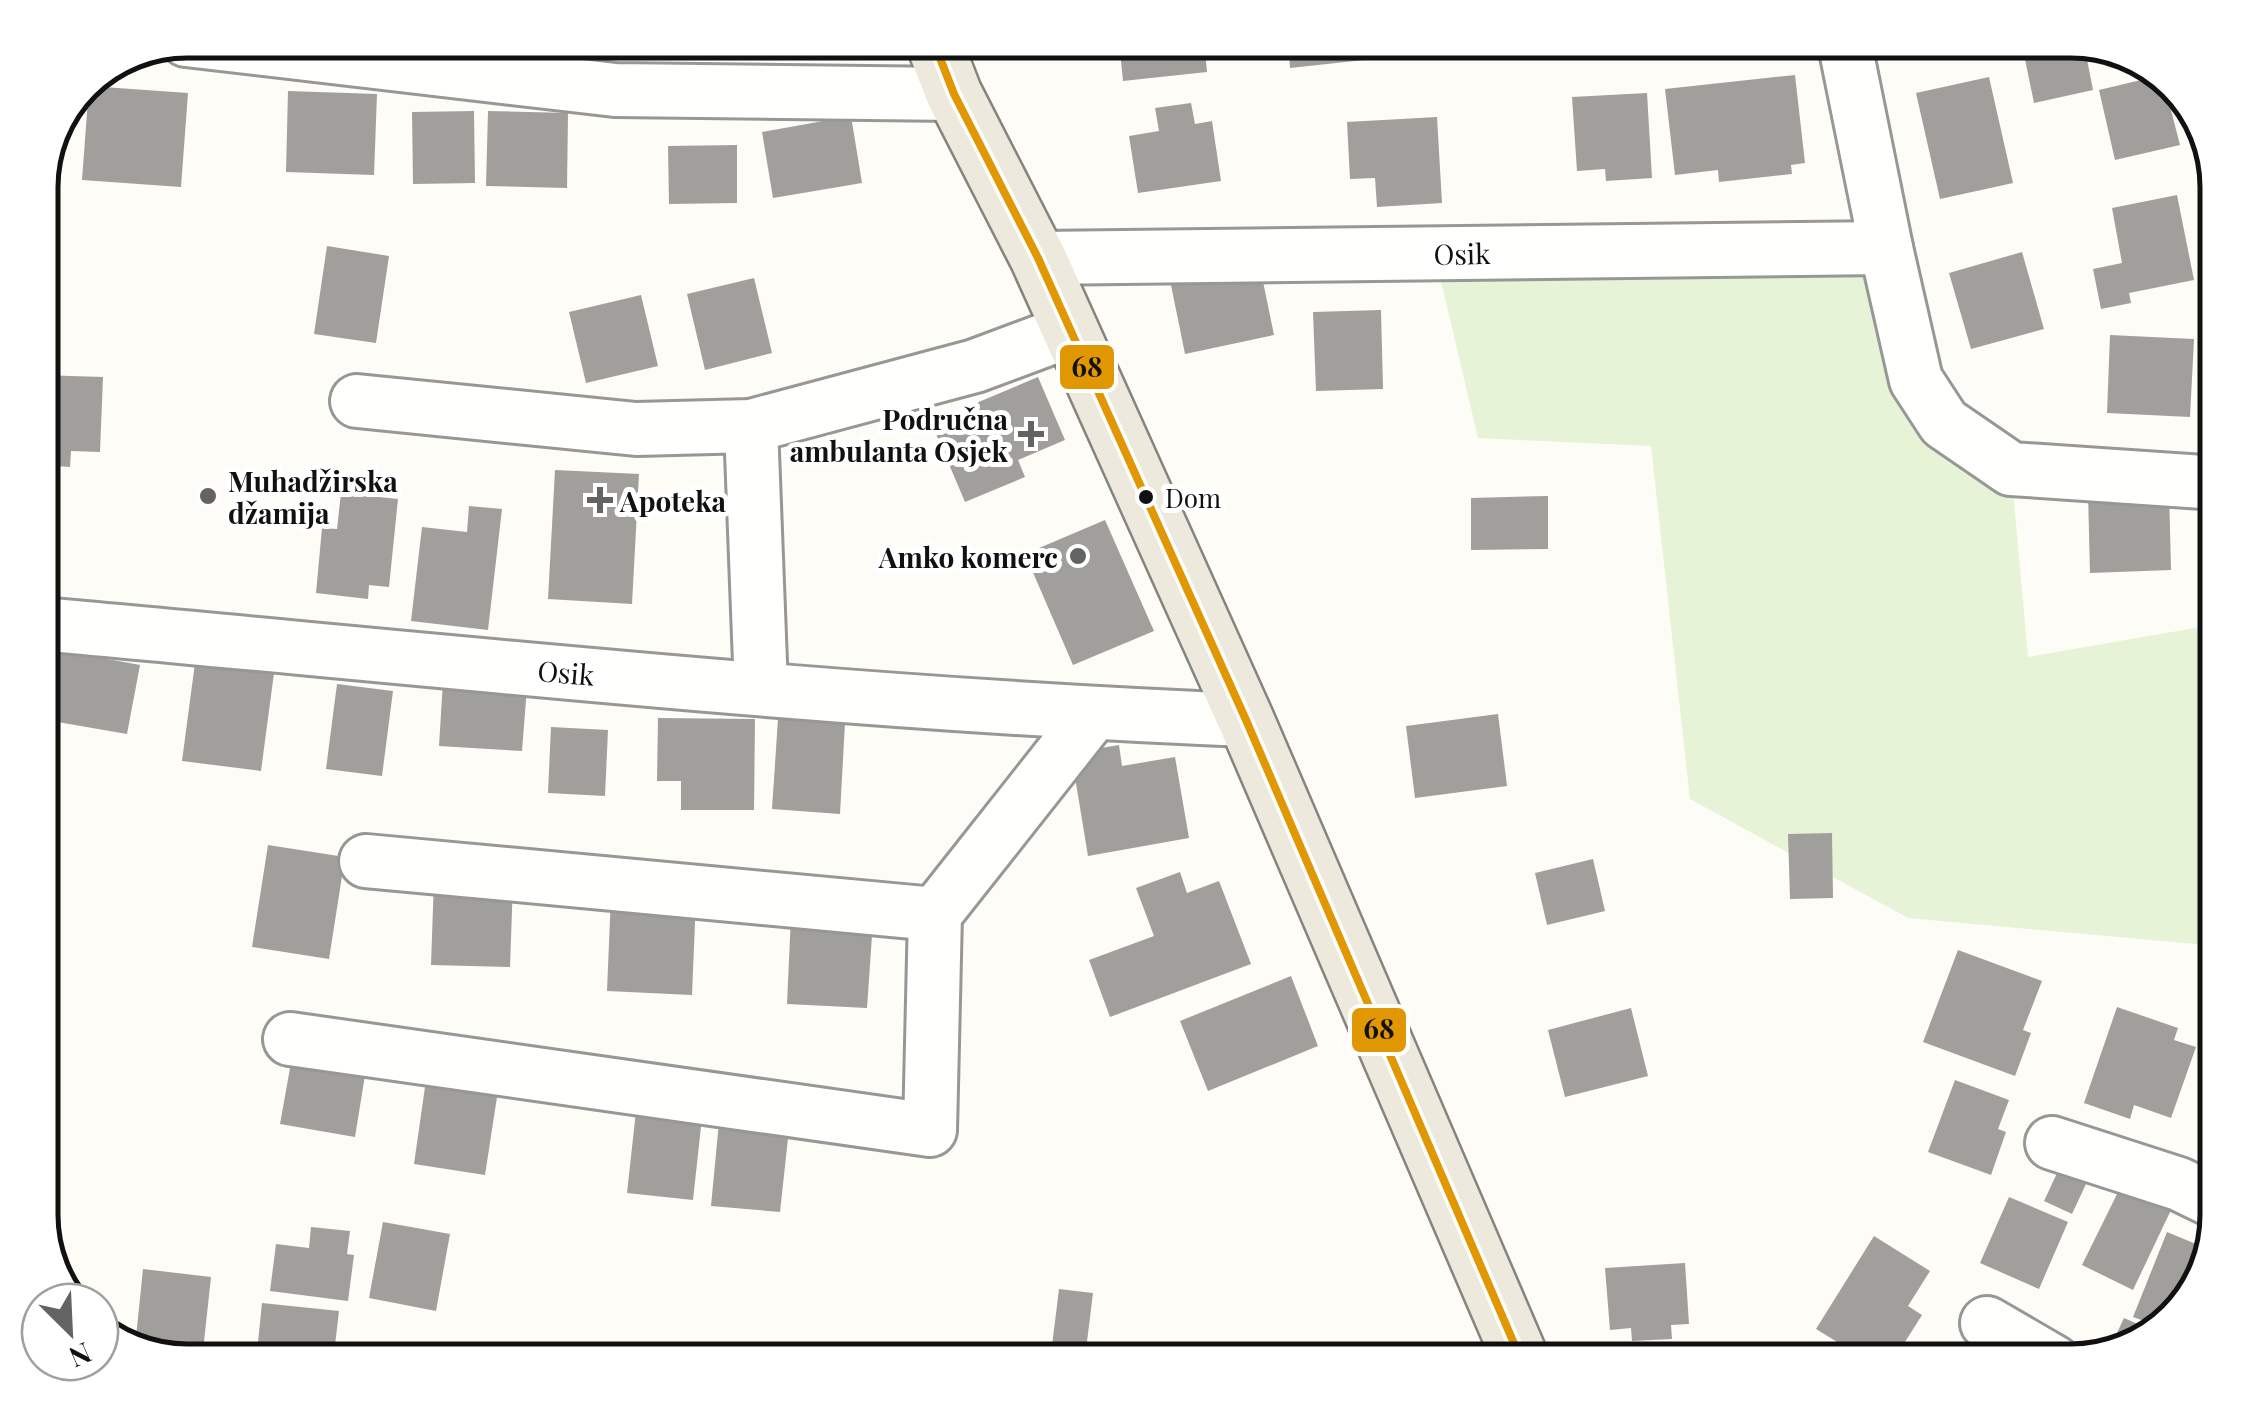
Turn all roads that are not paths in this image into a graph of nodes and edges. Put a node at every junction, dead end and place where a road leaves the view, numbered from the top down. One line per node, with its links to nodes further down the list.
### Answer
1 (332, 57): 4 (street)
2 (939, 57): 4 (main road)
3 (1847, 57): 5 (street)
4 (954, 94): 6 (main road)
5 (1886, 248): 6 (street, Osik); 10 (street)
6 (1038, 258): 7 (main road)
7 (1069, 331): 9 (street); 14 (main road)
8 (357, 401): 9 (street)
9 (751, 426): 12 (street)
10 (2200, 482)
11 (58, 626): 12 (street, Osik)
12 (761, 689): 13 (street, Osik)
13 (1093, 714): 14 (street, Osik); 16 (street)
14 (1246, 720): 21 (main road)
15 (366, 861): 16 (street)
16 (936, 914): 17 (street)
17 (290, 1039)
18 (2052, 1142): 19 (street)
19 (2200, 1194)
20 (1987, 1322): 22 (street)
21 (1514, 1344)
22 (2024, 1344)

